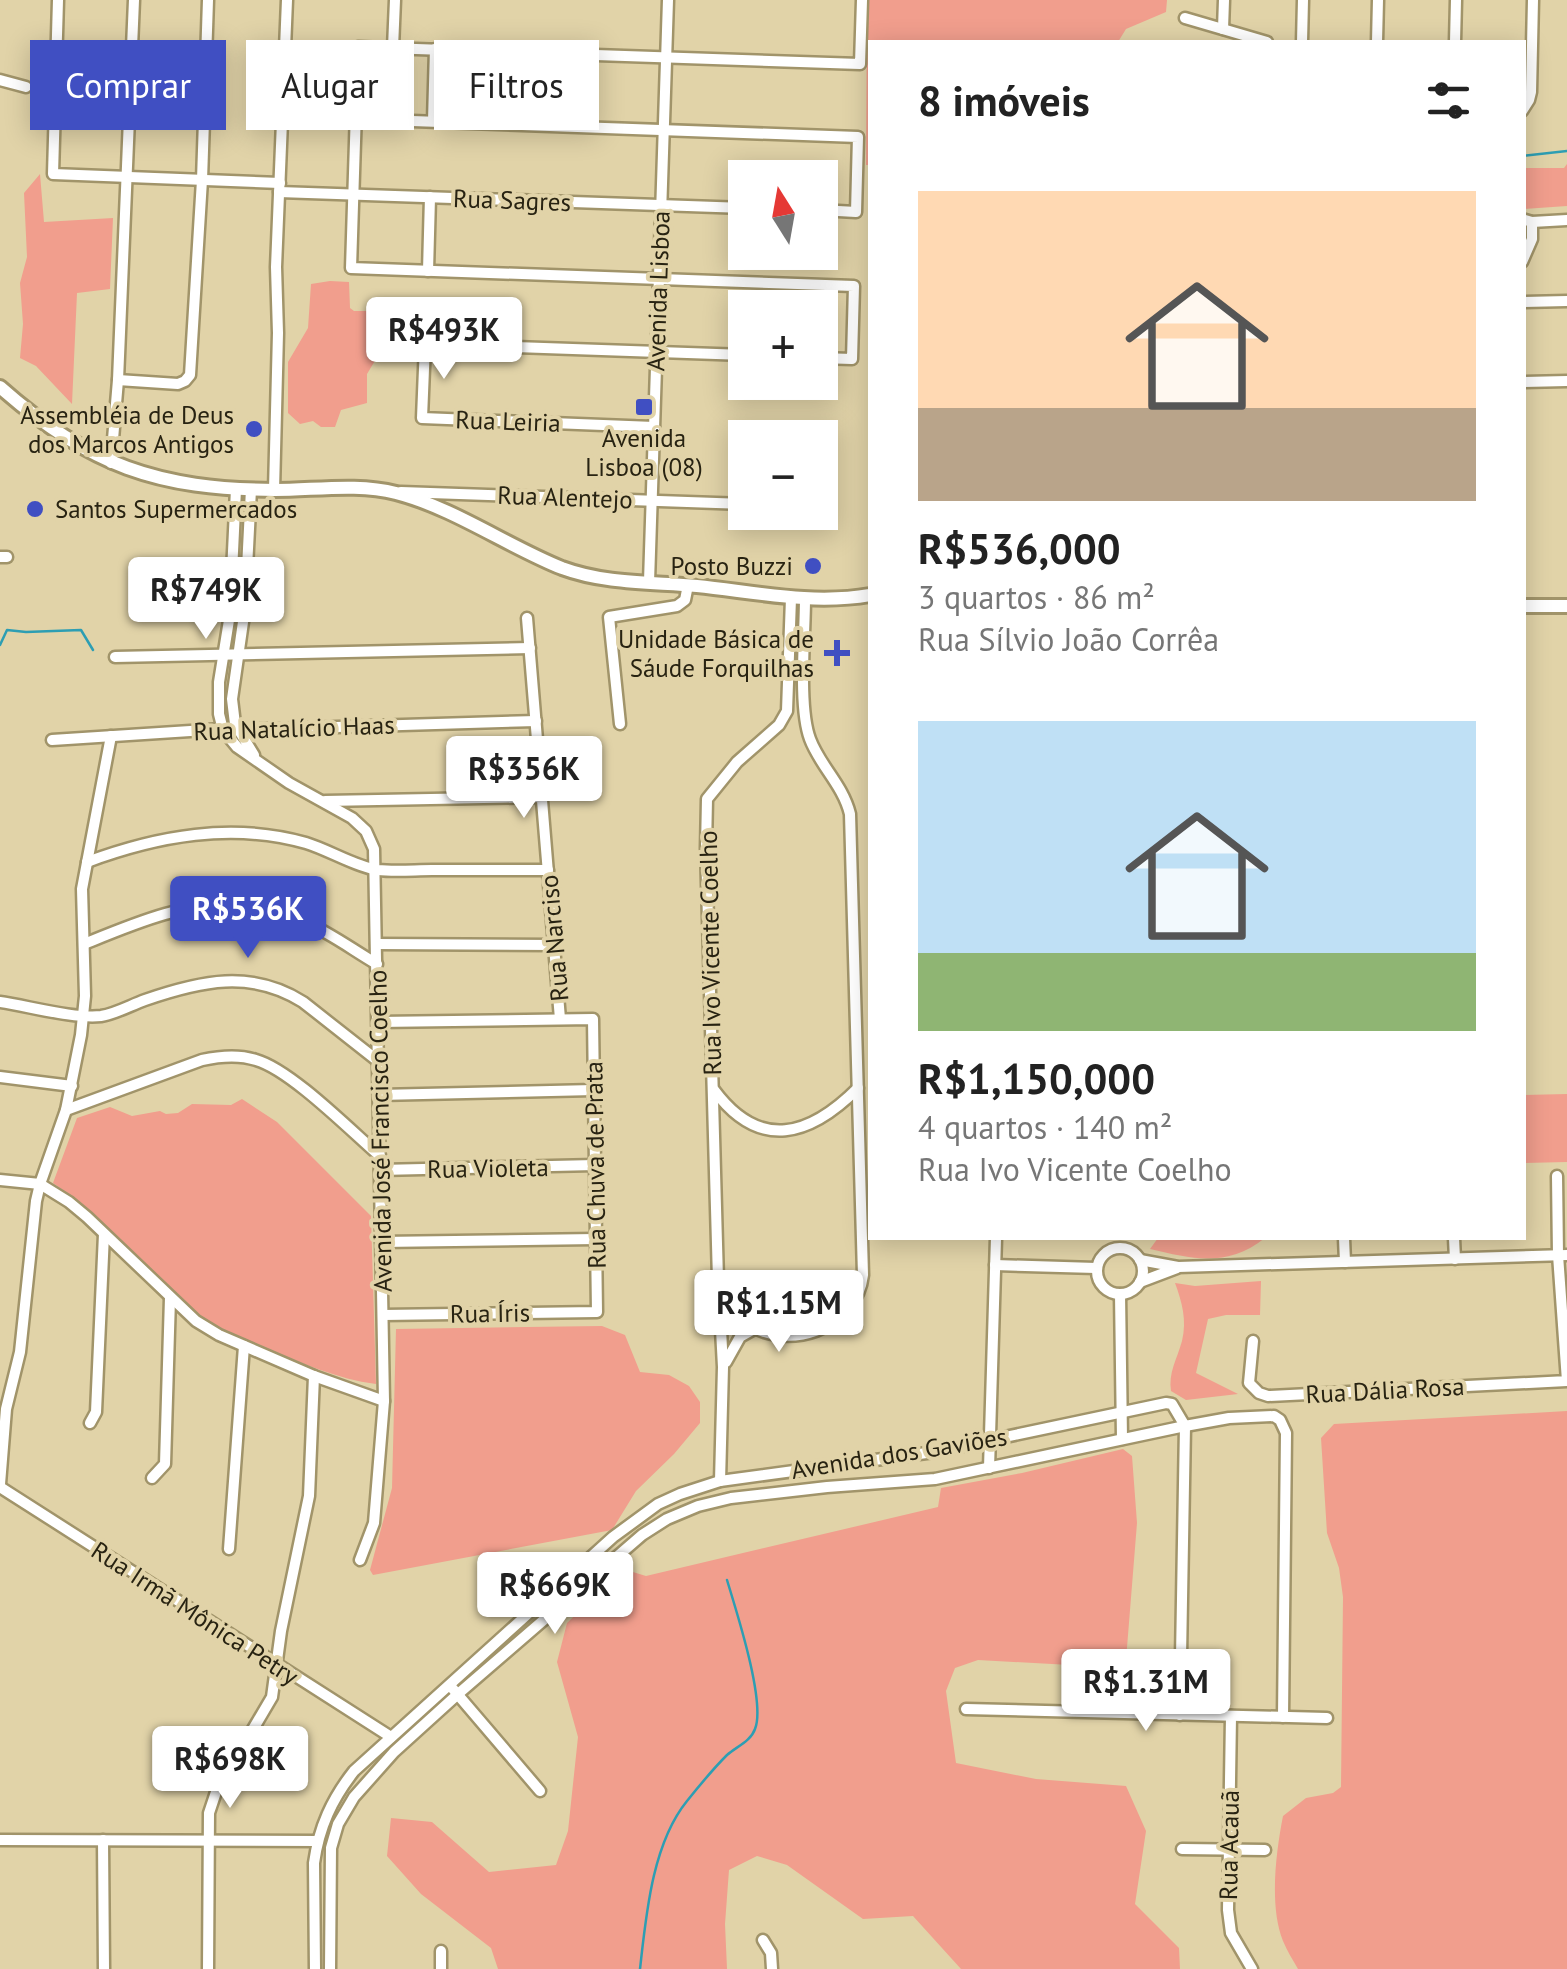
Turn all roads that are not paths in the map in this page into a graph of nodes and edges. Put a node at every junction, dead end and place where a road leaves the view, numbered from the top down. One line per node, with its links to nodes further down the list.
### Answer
1 (58, 0): 30 (street, Rua Sagres)
2 (134, 0): 30 (street)
3 (208, 0): 31 (street)
4 (287, 0): 32 (street)
5 (395, 0): 15 (street)
6 (668, 0): 21 (street, Avenida Lisboa)
7 (862, 0): 21 (street)
8 (1224, 0): 14 (street)
9 (1302, 0): 17 (street)
10 (1378, 0): 18 (street)
11 (1456, 0): 19 (street)
12 (1534, 0): 25 (street)
13 (1185, 18): 14 (street)
14 (1223, 29): 16 (street)
15 (393, 40)
16 (1260, 40)
17 (1302, 40)
18 (1377, 40)
19 (1455, 40)
20 (599, 56): 21 (street)
21 (666, 58): 29 (street, Avenida Lisboa)
22 (0, 80): 23 (street)
23 (26, 87)
24 (434, 97): 27 (street)
25 (1526, 106)
26 (414, 120): 27 (street)
27 (433, 121): 29 (street)
28 (356, 130): 33 (street)
29 (664, 130): 35 (street, Avenida Lisboa); 37 (street)
30 (126, 177): 31 (street, Rua Sagres); 48 (street)
31 (202, 180): 32 (street, Rua Sagres); 48 (street)
32 (280, 187): 33 (street, Rua Sagres); 56 (street)
33 (354, 194): 34 (street, Rua Sagres); 41 (street)
34 (430, 197): 35 (street, Rua Sagres); 41 (street)
35 (661, 205): 36 (street, Rua Sagres); 42 (street, Avenida Lisboa)
36 (728, 207)
37 (838, 211)
38 (1527, 220): 39 (street); 40 (street)
39 (1567, 220)
40 (1526, 253)
41 (428, 271): 42 (street)
42 (659, 279): 45 (street, Avenida Lisboa); 47 (street)
43 (1567, 301): 44 (street)
44 (1526, 302)
45 (656, 352): 46 (street); 52 (street, Avenida Lisboa); 52 (street, Rua Leiria)
46 (728, 354)
47 (838, 359)
48 (118, 380): 53 (street)
49 (1567, 381): 50 (street)
50 (1526, 382)
51 (0, 386): 53 (main road)
52 (654, 426): 59 (street, Avenida Lisboa)
53 (112, 462): 54 (main road)
54 (236, 489): 55 (main road); 71 (street)
55 (251, 489): 56 (main road); 70 (street, Avenida José Francisco Coelho)
56 (274, 490): 57 (main road)
57 (385, 491): 58 (street, Rua Alentejo); 61 (main road)
58 (454, 494): 59 (street, Rua Alentejo); 61 (street)
59 (652, 500): 60 (street, Rua Alentejo); 62 (street, Avenida Lisboa)
60 (728, 503)
61 (452, 516): 62 (main road)
62 (649, 582): 63 (main road)
63 (688, 586): 65 (main road); 76 (street)
64 (868, 596): 65 (main road)
65 (798, 598): 73 (street); 75 (street)
66 (1526, 606): 67 (main road)
67 (1567, 606)
68 (527, 618): 69 (street, Rua Narciso)
69 (530, 648): 70 (street); 74 (street, Rua Narciso)
70 (239, 654): 71 (street); 78 (street, Avenida José Francisco Coelho)
71 (223, 655): 72 (street); 77 (street)
72 (115, 657)
73 (783, 720): 75 (street); 99 (street, Rua Ivo Vicente Coelho)
74 (536, 721): 78 (street, Rua Natalício Haas); 82 (street, Rua Narciso)
75 (805, 722): 98 (street)
76 (620, 724)
77 (223, 729): 78 (street, Rua Natalício Haas); 79 (street, Rua Natalício Haas); 81 (street, Avenida José Francisco Coelho)
78 (239, 730): 81 (street, Avenida José Francisco Coelho)
79 (111, 736): 80 (street, Rua Natalício Haas); 84 (street)
80 (52, 740)
81 (257, 761): 83 (street, Avenida José Francisco Coelho)
82 (542, 797): 83 (street); 86 (street, Rua Narciso)
83 (324, 801): 85 (street, Avenida José Francisco Coelho)
84 (87, 862): 85 (street); 87 (street)
85 (375, 870): 86 (street); 88 (street, Avenida José Francisco Coelho)
86 (548, 870): 89 (street, Rua Narciso)
87 (84, 944): 90 (street); 92 (street)
88 (376, 944): 89 (street); 90 (street, Avenida José Francisco Coelho)
89 (554, 945): 93 (street, Rua Narciso)
90 (377, 964): 94 (street, Avenida José Francisco Coelho)
91 (0, 1002): 92 (street)
92 (84, 1016): 95 (street); 97 (street)
93 (560, 1019): 94 (street); 100 (street, Rua Chuva de Prata)
94 (378, 1022): 95 (street, Avenida José Francisco Coelho)
95 (378, 1061): 101 (street, Avenida José Francisco Coelho)
96 (0, 1077): 97 (street)
97 (72, 1086): 102 (street)
98 (858, 1088): 99 (street); 129 (street)
99 (714, 1089): 123 (street, Rua Ivo Vicente Coelho)
100 (594, 1090): 101 (street); 104 (street, Rua Chuva de Prata)
101 (379, 1096): 103 (street, Avenida José Francisco Coelho)
102 (66, 1110): 103 (street); 108 (street)
103 (380, 1156): 105 (street, Avenida José Francisco Coelho)
104 (595, 1165): 105 (street, Rua Violeta); 110 (street, Rua Chuva de Prata)
105 (380, 1170): 114 (street, Avenida José Francisco Coelho)
106 (1557, 1176): 116 (street)
107 (0, 1180): 108 (street)
108 (40, 1184): 109 (street); 136 (street)
109 (104, 1234): 126 (street); 138 (street)
110 (596, 1239): 114 (street); 127 (street, Rua Chuva de Prata)
111 (996, 1240): 120 (street)
112 (1344, 1240): 119 (street)
113 (1454, 1240): 117 (street)
114 (382, 1242): 128 (street, Avenida José Francisco Coelho)
115 (1123, 1243): 118 (street); 121 (street)
116 (1563, 1255): 117 (street); 134 (street)
117 (1455, 1259): 119 (street)
118 (1140, 1260): 122 (street); 124 (street)
119 (1345, 1262): 122 (street)
120 (995, 1265): 121 (street); 141 (street)
121 (1096, 1268): 125 (street)
122 (1178, 1268): 124 (street)
123 (718, 1280): 129 (street); 132 (street, Rua Ivo Vicente Coelho)
124 (1140, 1282): 125 (street)
125 (1120, 1294): 137 (street)
126 (170, 1298): 131 (street); 144 (street)
127 (597, 1312): 128 (street, Rua Íris)
128 (383, 1314): 135 (street, Avenida José Francisco Coelho)
129 (756, 1328): 132 (street)
130 (1253, 1341): 134 (street, Rua Dália Rosa)
131 (244, 1346): 133 (street); 150 (street)
132 (723, 1367): 145 (street, Rua Ivo Vicente Coelho)
133 (314, 1376): 135 (street); 152 (street)
134 (1567, 1382)
135 (384, 1401): 151 (street, Avenida José Francisco Coelho)
136 (3, 1410): 146 (street)
137 (1123, 1411): 139 (street, Avenida dos Gaviões); 140 (street); 141 (street, Avenida dos Gaviões)
138 (90, 1422)
139 (1185, 1426): 140 (street, Avenida dos Gaviões); 155 (street); 157 (street, Avenida dos Gaviões)
140 (1122, 1439): 143 (street, Avenida dos Gaviões)
141 (990, 1440): 142 (street, Avenida dos Gaviões); 143 (street)
142 (826, 1466): 145 (street, Avenida dos Gaviões); 147 (street)
143 (989, 1468): 147 (street, Avenida dos Gaviões)
144 (152, 1478)
145 (720, 1480): 148 (street, Avenida dos Gaviões)
146 (0, 1486): 152 (street, Rua Irmã Mônica Petry)
147 (827, 1487): 149 (street, Avenida dos Gaviões)
148 (658, 1504): 149 (street); 153 (street, Avenida dos Gaviões)
149 (667, 1518): 153 (street, Avenida dos Gaviões)
150 (229, 1549)
151 (360, 1560)
152 (278, 1667): 159 (street, Rua Irmã Mônica Petry); 163 (street)
153 (454, 1689): 159 (street); 160 (street); 173 (street)
154 (966, 1709): 155 (street)
155 (1180, 1715): 156 (street)
156 (1231, 1716): 157 (street); 166 (street, Rua Acauã)
157 (1283, 1717): 158 (street)
158 (1327, 1718)
159 (391, 1737): 164 (street)
160 (540, 1791)
161 (0, 1840): 162 (street)
162 (103, 1840): 163 (street); 170 (street)
163 (208, 1841): 164 (street); 171 (street)
164 (318, 1841): 172 (street)
165 (1182, 1849): 166 (street)
166 (1229, 1850): 167 (street); 176 (street, Rua Acauã)
167 (1266, 1850)
168 (762, 1940): 175 (street)
169 (440, 1951): 174 (street)
170 (104, 1969)
171 (208, 1969)
172 (314, 1969)
173 (330, 1969)
174 (441, 1969)
175 (772, 1969)
176 (1252, 1969)

